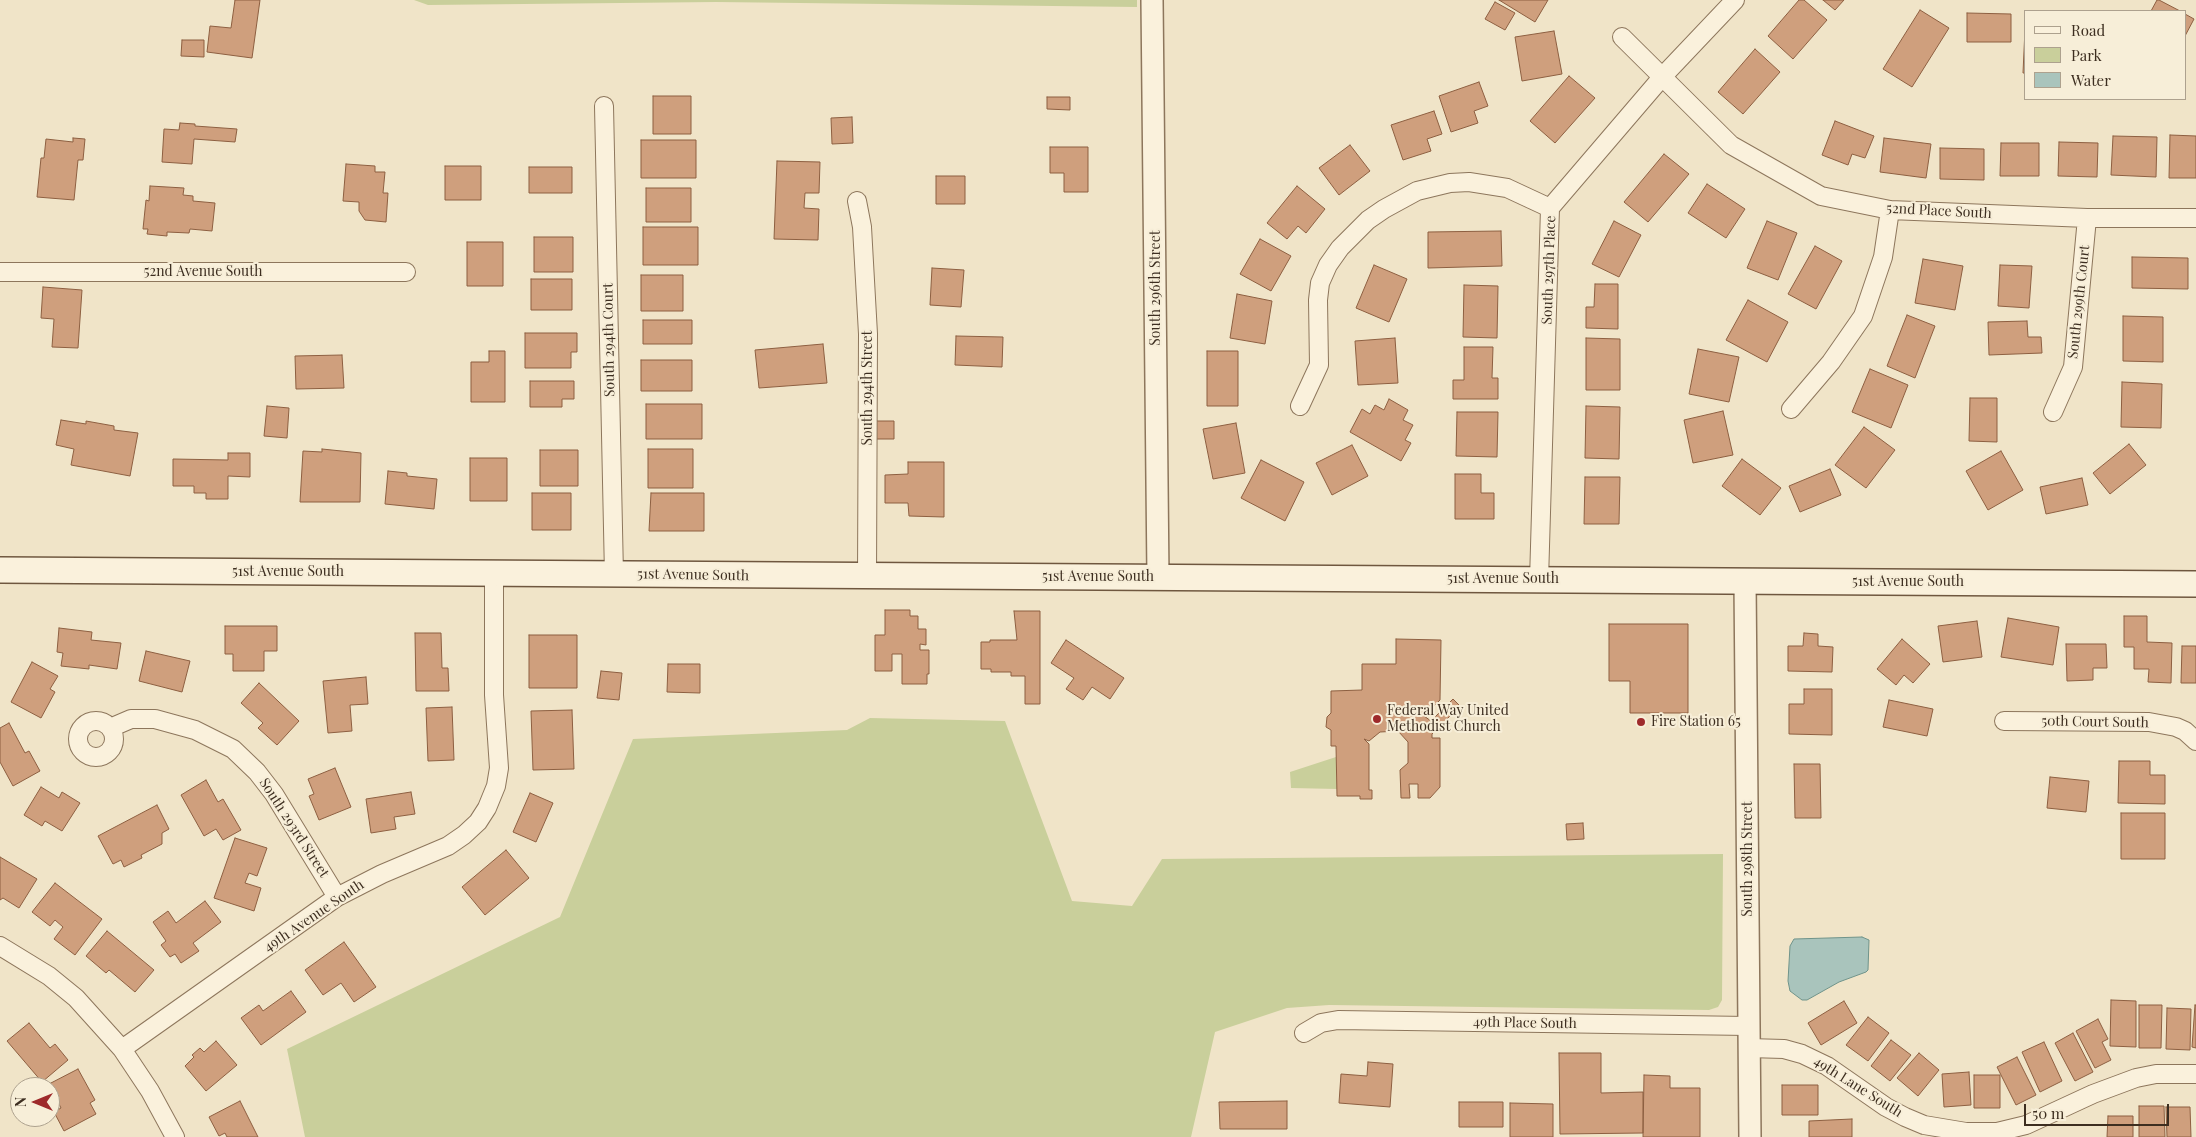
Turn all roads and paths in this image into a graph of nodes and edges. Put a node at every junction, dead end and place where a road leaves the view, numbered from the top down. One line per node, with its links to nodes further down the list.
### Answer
1 (1152, 0): 20 (street, South 296th Street)
2 (1736, 0): 4 (street, South 297th Place)
3 (1622, 37): 4 (street, 52nd Place South)
4 (1663, 76): 7 (street, South 297th Place); 8 (street, 52nd Place South)
5 (604, 106): 18 (street, South 294th Court)
6 (857, 201): 19 (street, South 294th Street)
7 (1550, 208): 13 (street); 21 (street, South 297th Place)
8 (1890, 210): 9 (street, 52nd Place South); 14 (street)
9 (2087, 218): 10 (street, 52nd Place South); 15 (street, South 299th Court)
10 (2196, 218)
11 (0, 272): 12 (street, 52nd Avenue South)
12 (406, 272)
13 (1300, 406)
14 (1791, 409)
15 (2053, 412)
16 (0, 570): 17 (main road, 51st Avenue South)
17 (494, 574): 18 (main road, 51st Avenue South); 27 (street, 49th Avenue South)
18 (614, 574): 19 (main road, 51st Avenue South)
19 (867, 577): 20 (main road, 51st Avenue South)
20 (1158, 577): 21 (main road, 51st Avenue South)
21 (1539, 580): 22 (main road, 51st Avenue South)
22 (1745, 581): 23 (main road, 51st Avenue South); 29 (street, South 298th Street)
23 (2196, 584)
24 (2004, 721): 26 (street, 50th Court South)
25 (110, 728): 27 (street, South 293rd Street)
26 (2190, 736)
27 (337, 898): 31 (street, 49th Avenue South)
28 (0, 946): 31 (street)
29 (1748, 1026): 30 (street, 49th Place South); 32 (street, South 298th Street)
30 (1304, 1033)
31 (122, 1048): 34 (street)
32 (1748, 1048): 33 (street, 49th Lane South); 35 (street, South 298th Street)
33 (2196, 1074)
34 (175, 1137)
35 (1750, 1137)

